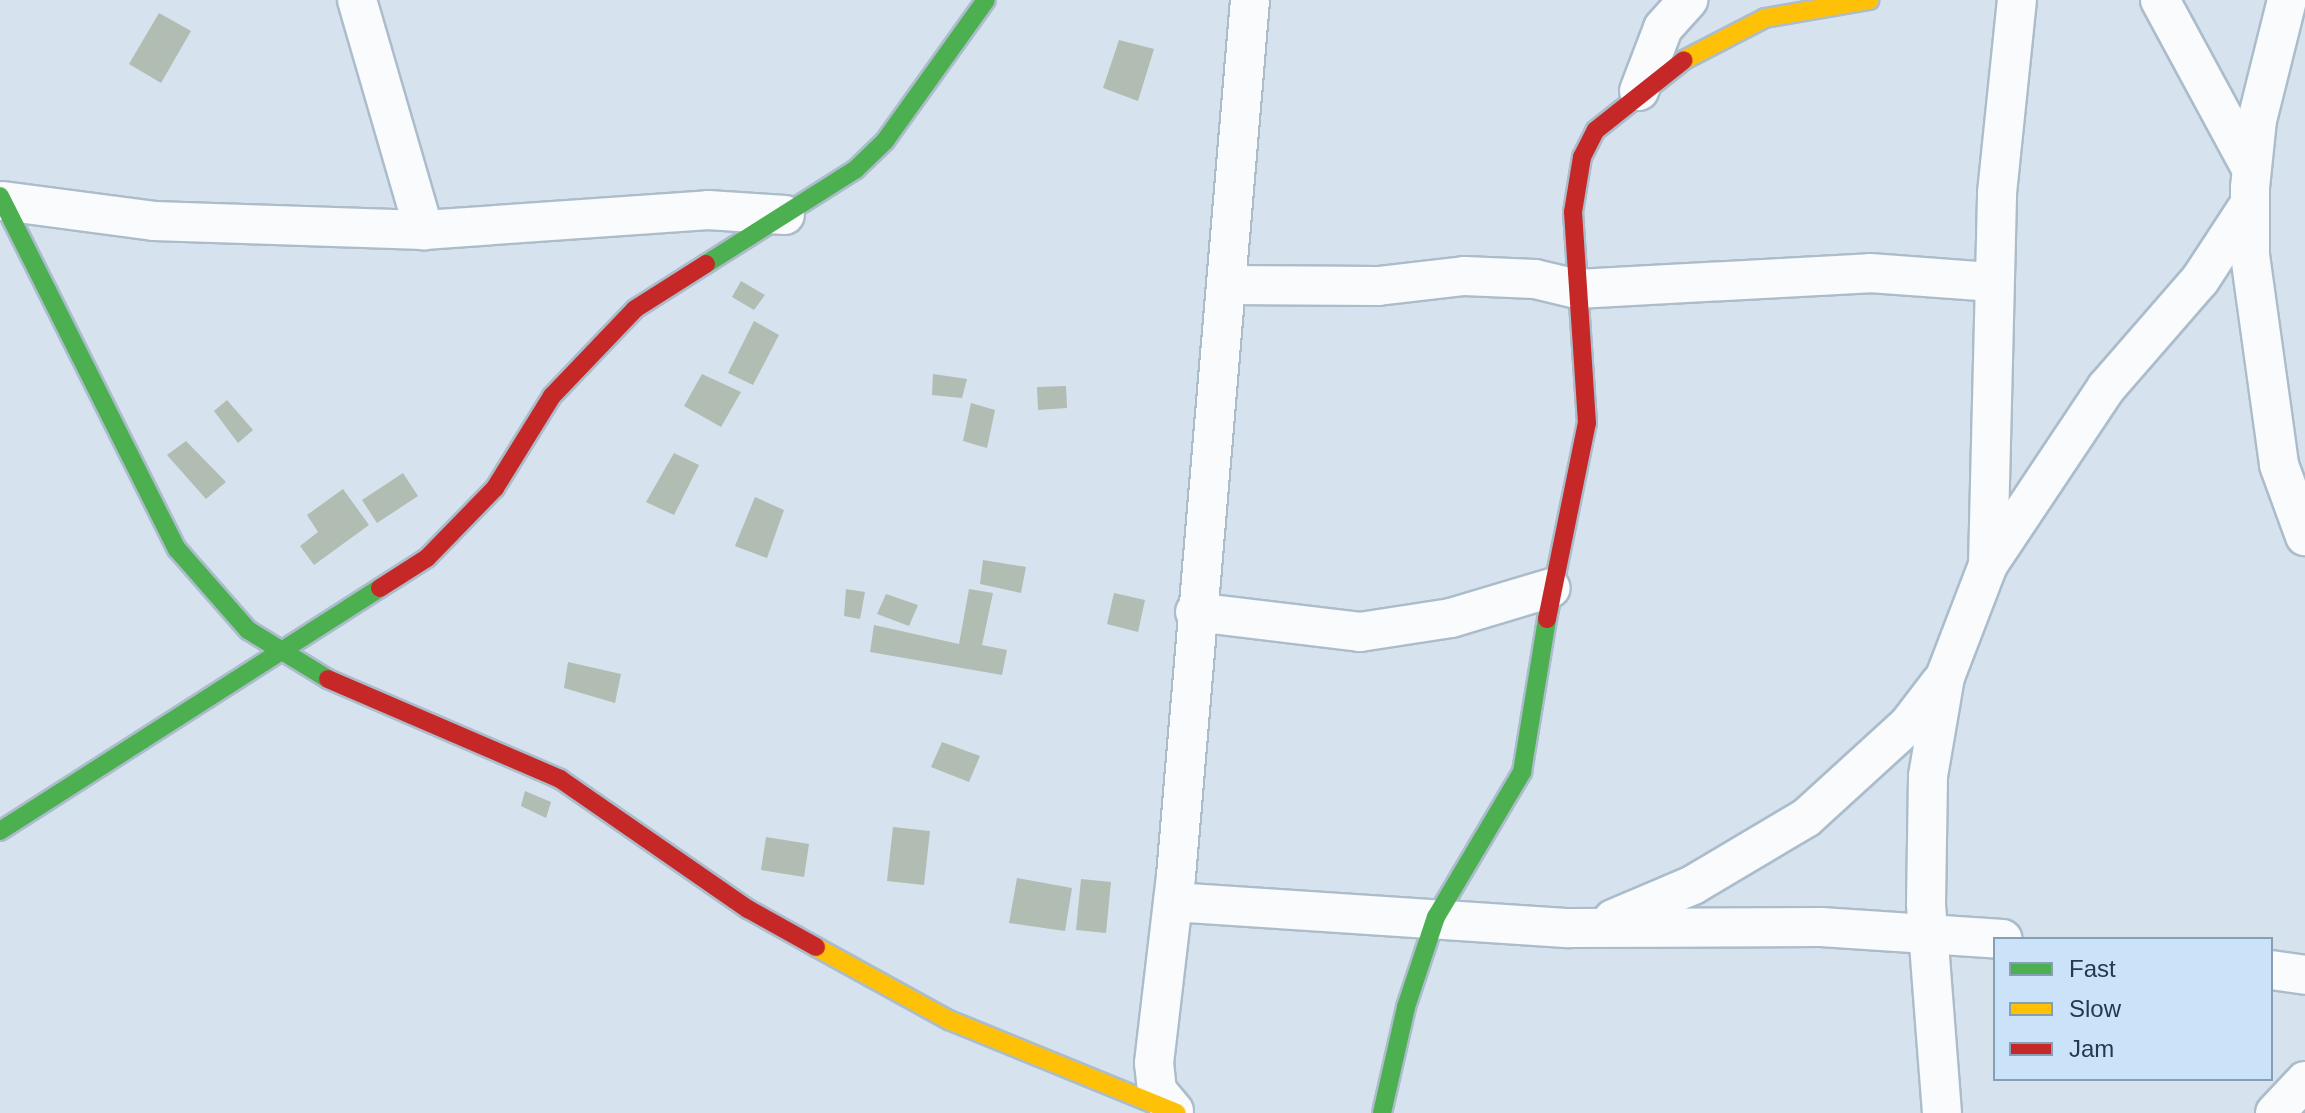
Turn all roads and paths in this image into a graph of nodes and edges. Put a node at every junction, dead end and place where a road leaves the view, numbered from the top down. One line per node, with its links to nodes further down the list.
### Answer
1 (357, 0): 14 (street)
2 (986, 0): 13 (street)
3 (1250, 0): 16 (street)
4 (1688, 0): 9 (street)
5 (1869, 0): 9 (street)
6 (2017, 0): 15 (street)
7 (2160, 0): 10 (street)
8 (2287, 0): 10 (street)
9 (1639, 91): 17 (street)
10 (2251, 168): 12 (street)
11 (2, 198): 14 (street); 22 (street)
12 (2249, 205): 18 (street); 19 (street)
13 (785, 215): 14 (street); 22 (street)
14 (424, 230)
15 (1994, 282): 17 (street); 19 (street)
16 (1227, 285): 17 (street); 21 (street)
17 (1577, 289): 20 (street)
18 (2305, 536)
19 (1988, 565): 23 (street)
20 (1551, 588): 21 (street); 26 (street)
21 (1195, 612): 25 (street)
22 (282, 653): 24 (street); 33 (street)
23 (1945, 677): 27 (street); 28 (street)
24 (0, 831)
25 (1173, 902): 26 (street); 33 (street)
26 (1436, 917): 27 (street); 34 (street)
27 (1586, 927): 28 (street)
28 (1927, 930): 29 (street); 35 (street)
29 (1993, 938)
30 (2273, 970): 31 (street)
31 (2305, 975)
32 (2305, 1081): 36 (street)
33 (1175, 1112)
34 (1382, 1113)
35 (1942, 1113)
36 (2275, 1113)

